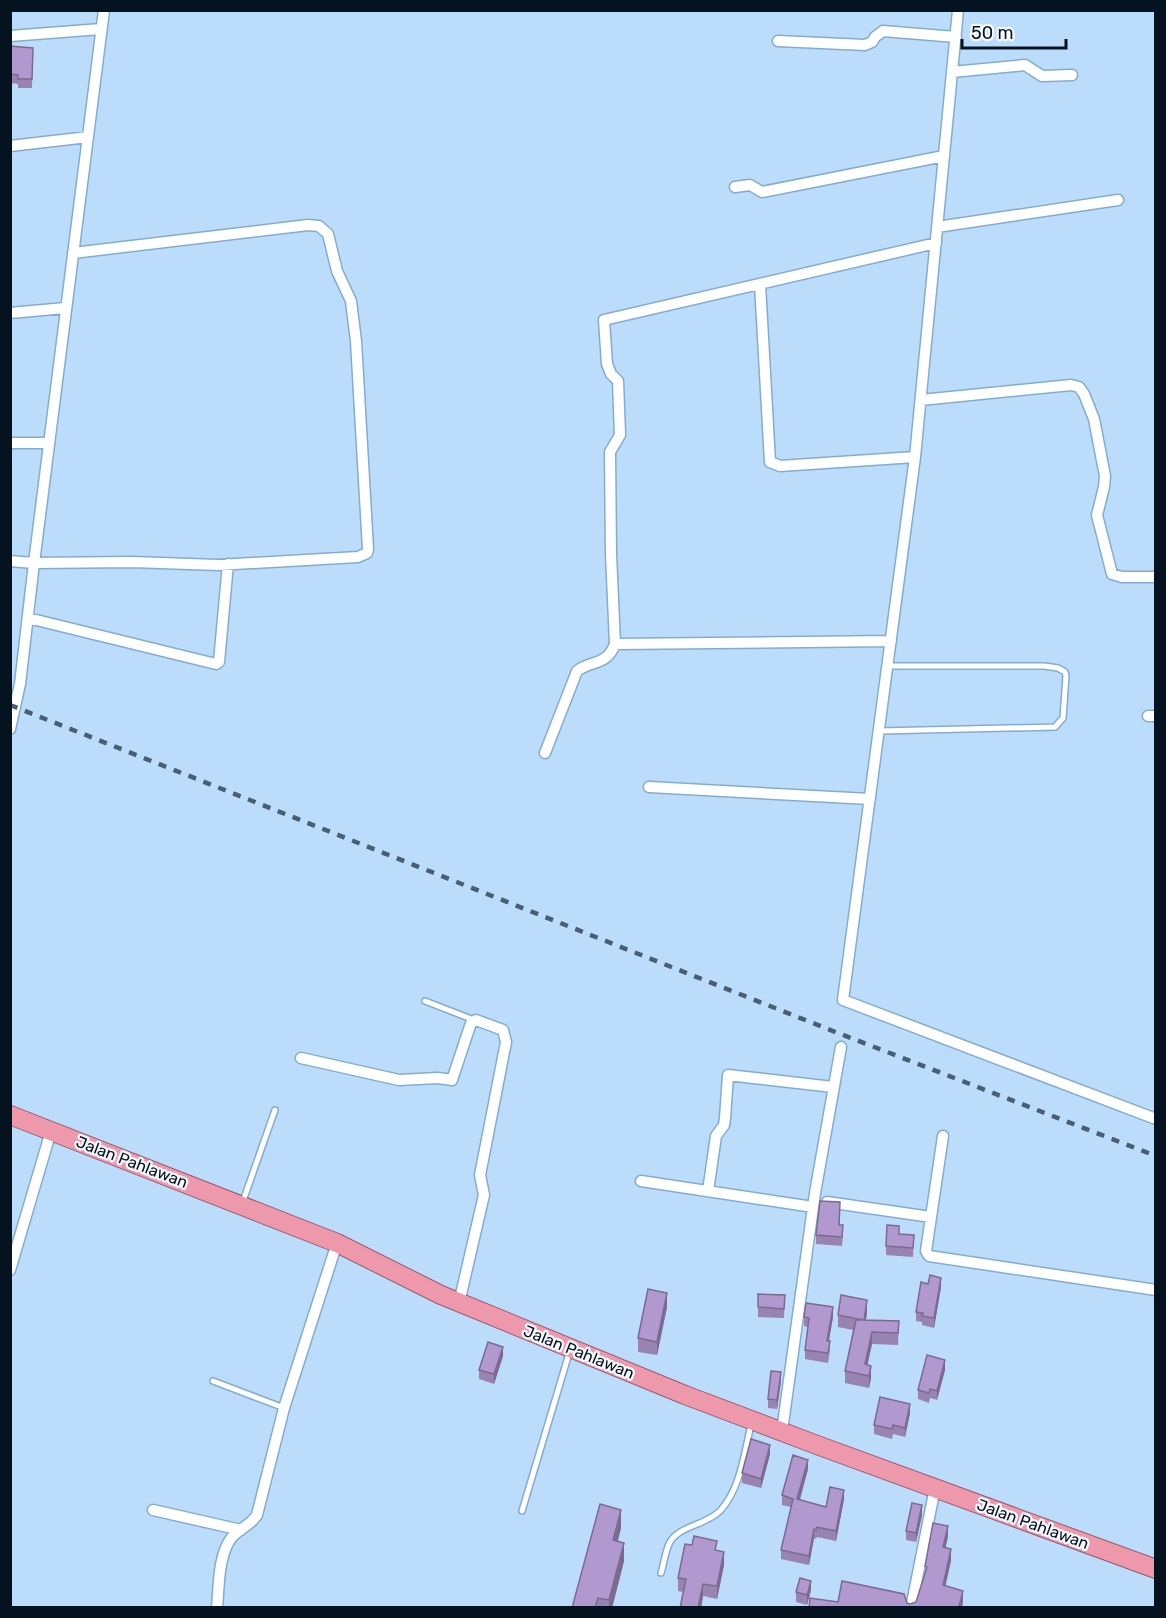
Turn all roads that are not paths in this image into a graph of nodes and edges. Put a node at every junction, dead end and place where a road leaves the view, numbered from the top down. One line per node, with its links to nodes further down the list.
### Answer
1 (104, 10): 3 (street)
2 (958, 10): 5 (street)
3 (101, 29): 4 (street); 9 (street)
4 (10, 36)
5 (956, 37): 6 (street); 7 (street)
6 (778, 41)
7 (952, 72): 8 (street); 11 (street)
8 (1072, 75)
9 (88, 137): 10 (street); 16 (street)
10 (10, 146)
11 (944, 156): 12 (street); 14 (street)
12 (735, 187)
13 (1118, 200): 14 (street)
14 (937, 227): 15 (street)
15 (936, 243): 17 (street); 20 (street)
16 (73, 253): 18 (street); 26 (street)
17 (760, 284): 23 (street); 30 (street)
18 (65, 308): 19 (street); 21 (street)
19 (10, 313)
20 (921, 400): 23 (street); 27 (street)
21 (49, 442): 22 (street); 25 (street)
22 (10, 443)
23 (915, 457): 29 (street)
24 (10, 561): 25 (street)
25 (34, 563): 26 (street); 28 (street)
26 (228, 564): 28 (street)
27 (1155, 577)
28 (28, 618): 32 (street)
29 (891, 641): 30 (street); 31 (street)
30 (615, 644): 34 (street)
31 (887, 666): 33 (street); 33 (lane)
32 (10, 729)
33 (879, 730): 36 (street)
34 (545, 753)
35 (649, 787): 36 (street)
36 (870, 799): 44 (street)
37 (425, 1001): 38 (lane)
38 (474, 1020): 40 (street); 55 (street)
39 (841, 1047): 41 (street)
40 (301, 1058)
41 (833, 1086): 48 (street); 49 (street)
42 (275, 1110): 50 (lane)
43 (10, 1114): 45 (highway, Jalan Pahlawan)
44 (1155, 1119)
45 (51, 1131): 50 (highway, Jalan Pahlawan); 53 (street)
46 (943, 1136): 51 (street)
47 (641, 1181): 48 (street)
48 (708, 1191): 49 (street)
49 (813, 1203): 51 (street); 60 (street)
50 (241, 1205): 52 (highway, Jalan Pahlawan)
51 (931, 1217): 54 (street)
52 (337, 1243): 55 (highway, Jalan Pahlawan); 58 (street)
53 (10, 1270)
54 (1155, 1290)
55 (459, 1303): 56 (highway, Jalan Pahlawan)
56 (571, 1348): 59 (highway, Jalan Pahlawan); 63 (lane)
57 (213, 1382): 58 (lane)
58 (284, 1408): 64 (street)
59 (752, 1420): 60 (highway, Jalan Pahlawan); 66 (lane)
60 (782, 1431): 61 (highway, Jalan Pahlawan)
61 (935, 1488): 65 (highway, Jalan Pahlawan); 68 (street)
62 (153, 1510): 64 (street)
63 (522, 1511)
64 (241, 1530): 67 (street)
65 (1155, 1569)
66 (661, 1573)
67 (217, 1608)
68 (911, 1608)

